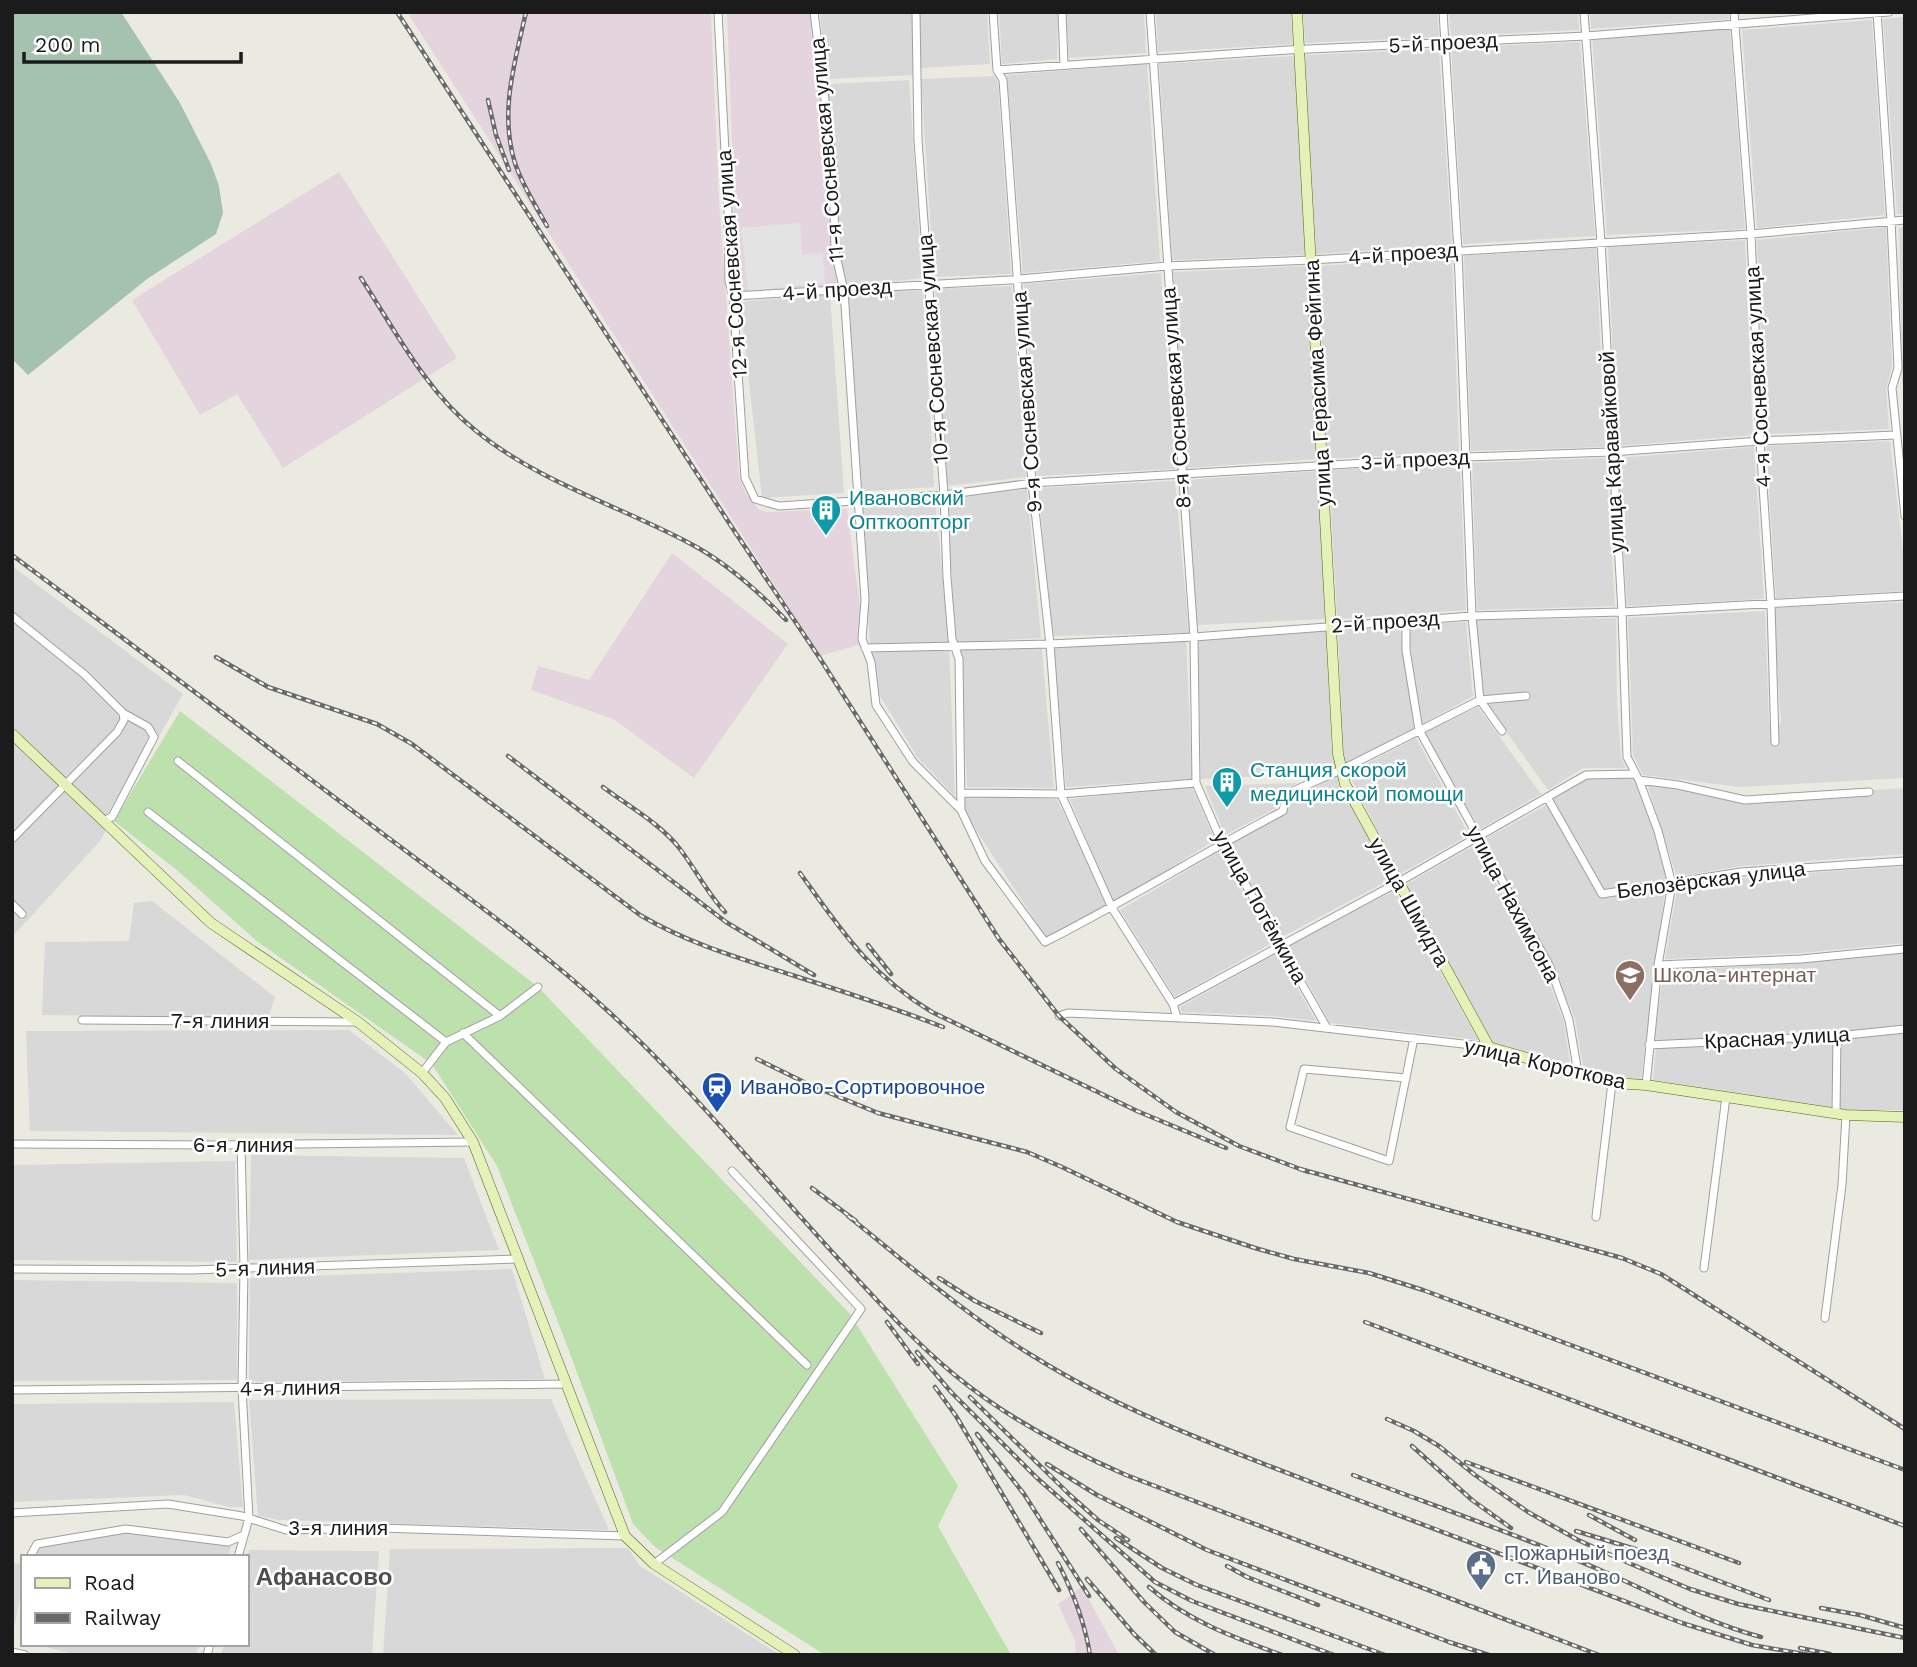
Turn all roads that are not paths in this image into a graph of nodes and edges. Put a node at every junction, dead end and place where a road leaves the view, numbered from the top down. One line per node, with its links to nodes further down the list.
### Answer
1 (718, 12): 30 (street, 12-я Сосневская улица)
2 (814, 12): 29 (street, 11-я Сосневская улица)
3 (916, 12): 28 (street, 10-я Сосневская улица)
4 (993, 12): 19 (street, 9-я Сосневская улица)
5 (1062, 12): 18 (street)
6 (1150, 12): 17 (street, 8-я Сосневская улица)
7 (1297, 12): 16 (main road, улица Герасима Фейгина)
8 (1443, 12): 15 (street)
9 (1584, 12): 14 (street, улица Каравайковой)
10 (1734, 12): 13 (street, 4-я Сосневская улица)
11 (1889, 12): 12 (street, 5-й проезд)
12 (1877, 13): 13 (street, 5-й проезд); 20 (street)
13 (1735, 25): 14 (street, 5-й проезд); 22 (street, 4-я Сосневская улица)
14 (1586, 36): 15 (street, 5-й проезд); 23 (street, улица Каравайковой)
15 (1445, 43): 16 (street, 5-й проезд); 24 (street)
16 (1299, 49): 17 (street, 5-й проезд); 25 (main road, улица Герасима Фейгина)
17 (1152, 58): 18 (street, 5-й проезд); 26 (street, 8-я Сосневская улица)
18 (1064, 65): 19 (street, 5-й проезд)
19 (997, 70): 27 (street, 9-я Сосневская улица)
20 (1891, 220): 21 (street, 4-й проезд); 22 (street, 4-й проезд); 31 (street)
21 (1905, 220)
22 (1751, 234): 23 (street, 4-й проезд); 32 (street, 4-я Сосневская улица)
23 (1601, 242): 24 (street, 4-й проезд); 33 (street, улица Каравайковой)
24 (1458, 251): 25 (street, 4-й проезд); 34 (street)
25 (1311, 260): 26 (street, 4-й проезд); 35 (main road, улица Герасима Фейгина)
26 (1167, 266): 27 (street, 4-й проезд); 36 (street, 8-я Сосневская улица)
27 (1017, 279): 28 (street, 4-й проезд); 37 (street, 9-я Сосневская улица)
28 (929, 284): 29 (street, 4-й проезд); 38 (street, 10-я Сосневская улица)
29 (844, 291): 30 (street, 4-й проезд); 39 (street, 11-я Сосневская улица)
30 (733, 296): 40 (street, 12-я Сосневская улица)
31 (1895, 435): 32 (street, 3-й проезд); 41 (street)
32 (1760, 440): 33 (street, 3-й проезд); 43 (street, 4-я Сосневская улица)
33 (1611, 452): 34 (street, 3-й проезд); 44 (street, улица Каравайковой)
34 (1466, 457): 35 (street, 3-й проезд); 46 (street)
35 (1323, 465): 36 (street, 3-й проезд); 48 (main road, улица Герасима Фейгина)
36 (1181, 474): 37 (street, 3-й проезд); 49 (street, 8-я Сосневская улица)
37 (1032, 483): 38 (street, 3-й проезд); 50 (street, 9-я Сосневская улица)
38 (944, 495): 39 (street, 3-й проезд); 51 (street, 10-я Сосневская улица)
39 (859, 501): 40 (street, 3-й проезд); 52 (street, 11-я Сосневская улица)
40 (769, 504)
41 (1905, 516)
42 (1905, 597): 43 (street, 2-й проезд)
43 (1771, 605): 44 (street, 2-й проезд); 59 (street, 4-я Сосневская улица)
44 (1622, 612): 46 (street, 2-й проезд); 63 (street, улица Каравайковой)
45 (12, 616): 55 (street)
46 (1472, 616): 47 (street, 2-й проезд); 54 (street)
47 (1406, 620): 48 (street, 2-й проезд); 56 (street, улица Нахимсона)
48 (1332, 625): 49 (street, 2-й проезд); 60 (main road, улица Герасима Фейгина)
49 (1194, 637): 50 (street, 2-й проезд); 64 (street, 8-я Сосневская улица)
50 (1050, 644): 51 (street, 2-й проезд); 68 (street, 9-я Сосневская улица)
51 (955, 646): 52 (street, 2-й проезд); 67 (street, 10-я Сосневская улица)
52 (866, 648): 70 (street, 11-я Сосневская улица)
53 (1526, 696): 54 (street)
54 (1479, 700): 56 (street); 57 (street)
55 (124, 713): 65 (street); 72 (street)
56 (1419, 730): 62 (street); 74 (street, улица Нахимсона)
57 (1503, 732)
58 (12, 734): 65 (main road)
59 (1775, 741)
60 (1338, 754): 62 (main road, улица Шмидта)
61 (178, 761): 87 (street)
62 (1341, 770): 75 (street); 77 (main road, улица Шмидта)
63 (1638, 777): 66 (street); 69 (street); 78 (street, улица Каравайковой)
64 (1196, 783): 68 (street); 75 (street, улица Потёмкина)
65 (64, 784): 72 (main road); 73 (street)
66 (1869, 792)
67 (961, 793): 68 (street); 70 (street, 10-я Сосневская улица)
68 (1061, 794): 80 (street, 9-я Сосневская улица)
69 (1547, 797): 74 (street); 78 (street, Белозёрская улица)
70 (961, 810): 80 (street, 11-я Сосневская улица)
71 (148, 812): 97 (street)
72 (103, 821): 91 (main road)
73 (13, 837)
74 (1477, 837): 77 (street); 101 (street, улица Нахимсона)
75 (1222, 843): 80 (street); 82 (street, улица Потёмкина)
76 (1905, 861): 78 (street, Белозёрская улица)
77 (1397, 883): 82 (street); 99 (main road, улица Шмидта)
78 (1672, 884): 84 (street)
79 (12, 904): 81 (street)
80 (1112, 908): 86 (street, 9-я Сосневская улица)
81 (22, 914)
82 (1280, 945): 86 (street); 92 (street, улица Потёмкина)
83 (1904, 949): 84 (street)
84 (1658, 965): 98 (street)
85 (538, 988): 87 (street)
86 (1173, 1004): 89 (street, 9-я Сосневская улица)
87 (500, 1016): 94 (street)
88 (1059, 1016): 89 (street, улица Короткова)
89 (1177, 1018): 92 (street, улица Короткова)
90 (82, 1020): 91 (street, 7-я линия)
91 (358, 1022): 100 (main road)
92 (1327, 1028): 96 (street, улица Короткова)
93 (1905, 1029): 95 (street, Красная улица)
94 (463, 1033): 97 (street); 118 (street)
95 (1837, 1036): 98 (street, Красная улица); 106 (street)
96 (1415, 1038): 99 (street, улица Короткова); 102 (street)
97 (446, 1042): 100 (street)
98 (1649, 1045): 104 (street)
99 (1489, 1047): 101 (main road, улица Короткова)
100 (422, 1073): 108 (main road)
101 (1578, 1073): 103 (main road, улица Короткова)
102 (1406, 1078): 102 (street)
103 (1612, 1083): 104 (main road, улица Короткова); 112 (street)
104 (1646, 1085): 105 (main road, улица Короткова)
105 (1726, 1097): 106 (main road, улица Короткова); 115 (street)
106 (1841, 1114): 107 (main road, улица Короткова); 117 (street)
107 (1905, 1117)
108 (473, 1142): 110 (street, 6-я линия); 113 (main road)
109 (12, 1144): 110 (street, 6-я линия)
110 (241, 1145): 114 (street)
111 (732, 1171): 128 (street)
112 (1596, 1217)
113 (519, 1259): 114 (street, 5-я линия); 119 (main road)
114 (244, 1268): 116 (street, 5-я линия); 120 (street)
115 (1704, 1268)
116 (12, 1269)
117 (1825, 1318)
118 (807, 1365)
119 (567, 1384): 120 (street, 4-я линия); 125 (main road)
120 (242, 1388): 121 (street, 4-я линия); 123 (street)
121 (12, 1390)
122 (12, 1513): 123 (street, 3-я линия)
123 (249, 1518): 124 (street); 125 (street, 3-я линия)
124 (244, 1535): 126 (street); 127 (street)
125 (625, 1536): 128 (main road)
126 (31, 1555)
127 (238, 1555)
128 (654, 1564): 131 (main road)
129 (12, 1652): 130 (street)
130 (25, 1655)
131 (795, 1655)

